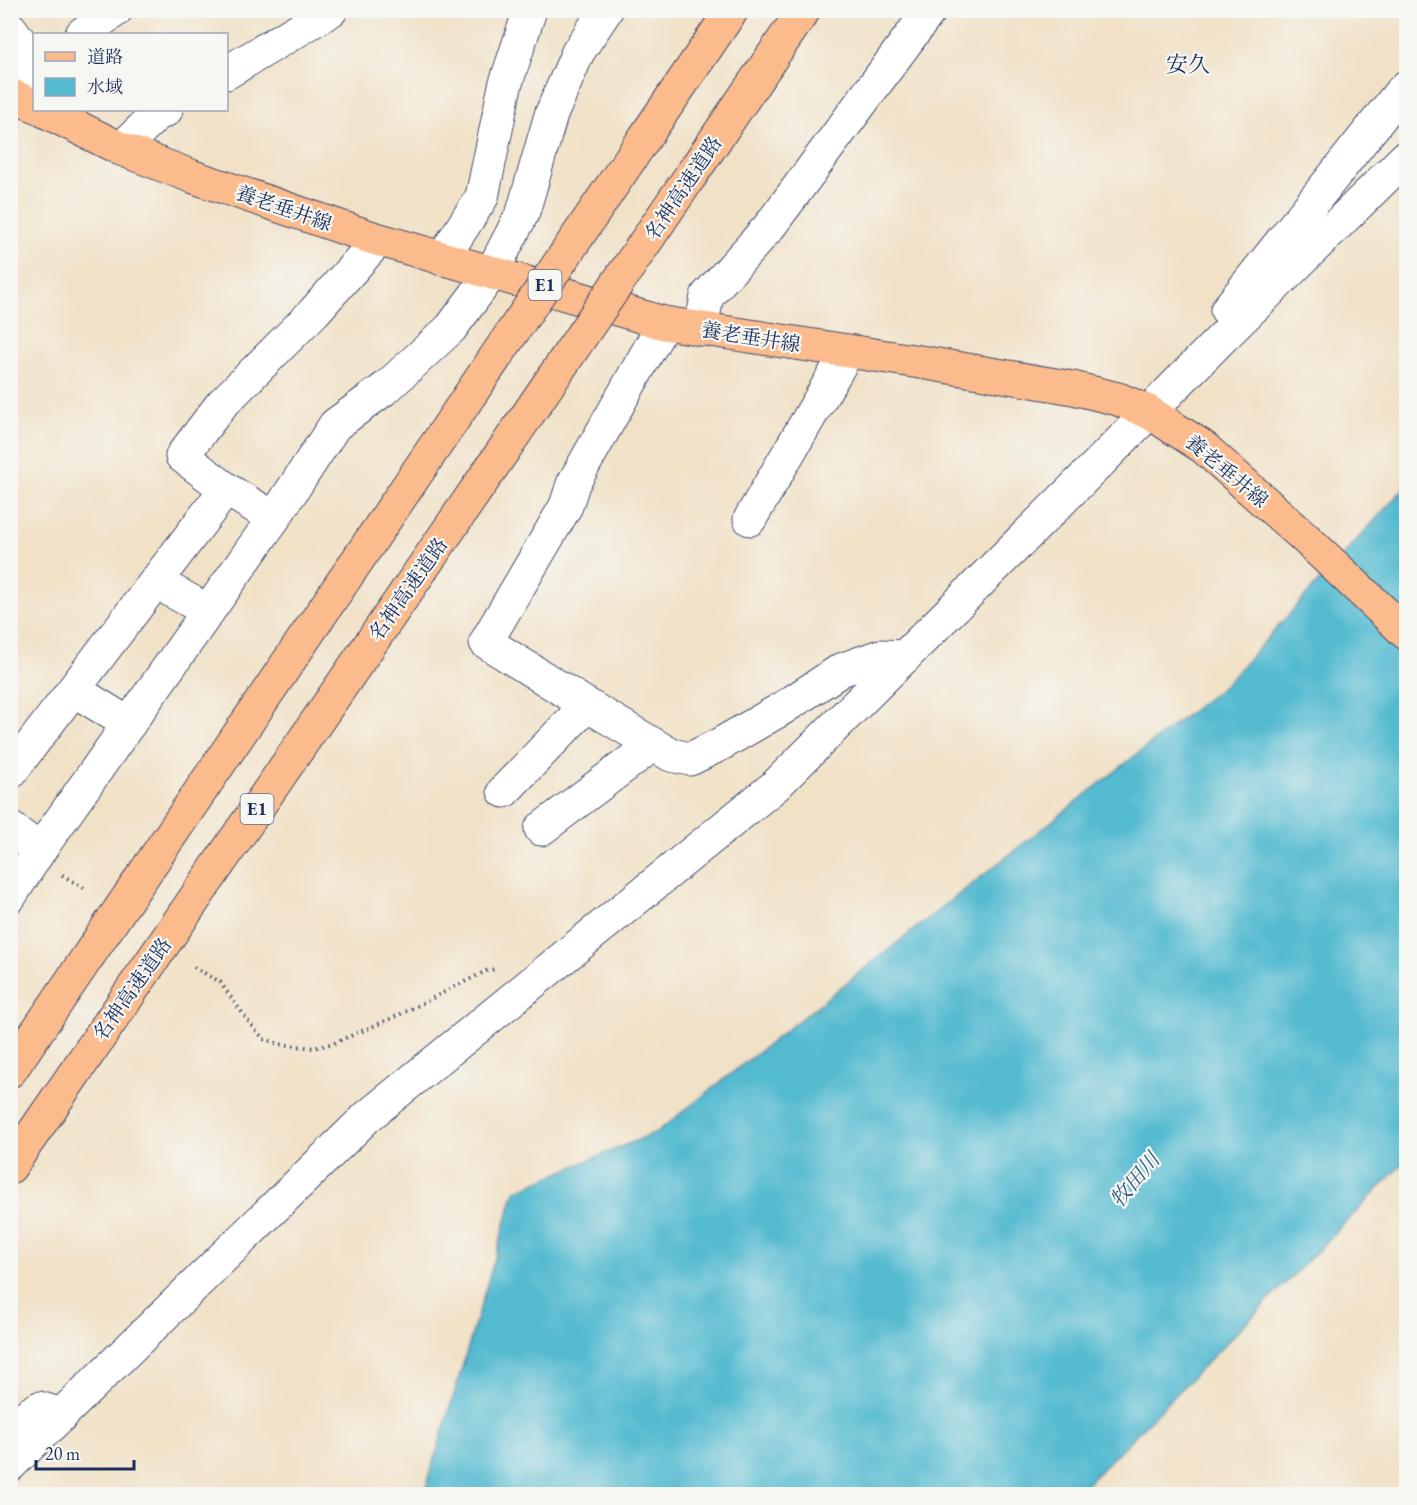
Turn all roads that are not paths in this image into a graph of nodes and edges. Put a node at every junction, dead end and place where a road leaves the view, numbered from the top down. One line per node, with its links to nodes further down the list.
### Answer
1 (116, 10): 9 (street)
2 (606, 10): 19 (street)
3 (732, 10): 42 (main road, E1, bridge)
4 (804, 10): 43 (main road, 名神高速道路 / E1, bridge)
5 (930, 10): 21 (street)
6 (331, 11): 10 (street)
7 (524, 12): 18 (street)
8 (10, 28): 12 (street)
9 (83, 33)
10 (228, 72)
11 (1407, 87): 22 (street)
12 (31, 92)
13 (61, 111): 15 (main road, 養老垂井線)
14 (164, 111): 15 (street)
15 (122, 149): 17 (main road, 養老垂井線)
16 (1407, 158): 22 (street)
17 (378, 240): 18 (main road, 養老垂井線); 25 (street)
18 (442, 259): 19 (main road, 養老垂井線)
19 (491, 274): 20 (main road, 養老垂井線); 26 (street)
20 (664, 323): 21 (main road, 養老垂井線); 33 (street)
21 (701, 329): 23 (main road, 養老垂井線)
22 (1217, 343): 24 (street)
23 (848, 351): 24 (main road, 養老垂井線); 27 (street)
24 (1149, 412): 30 (main road, 養老垂井線); 31 (street)
25 (226, 489): 26 (street); 28 (street)
26 (274, 518): 29 (street)
27 (750, 519)
28 (156, 582): 29 (street); 32 (street)
29 (208, 611): 34 (street)
30 (1407, 633)
31 (905, 657): 35 (street); 44 (street)
32 (74, 690): 34 (street); 36 (street)
33 (587, 705): 35 (street); 37 (street)
34 (129, 724): 40 (street)
35 (651, 744): 39 (street)
36 (10, 773)
37 (504, 790)
38 (10, 828): 40 (street)
39 (541, 829)
40 (37, 854): 41 (street)
41 (10, 896)
42 (10, 1071)
43 (10, 1167)
44 (62, 1415): 45 (street); 46 (street)
45 (10, 1426)
46 (10, 1465)

